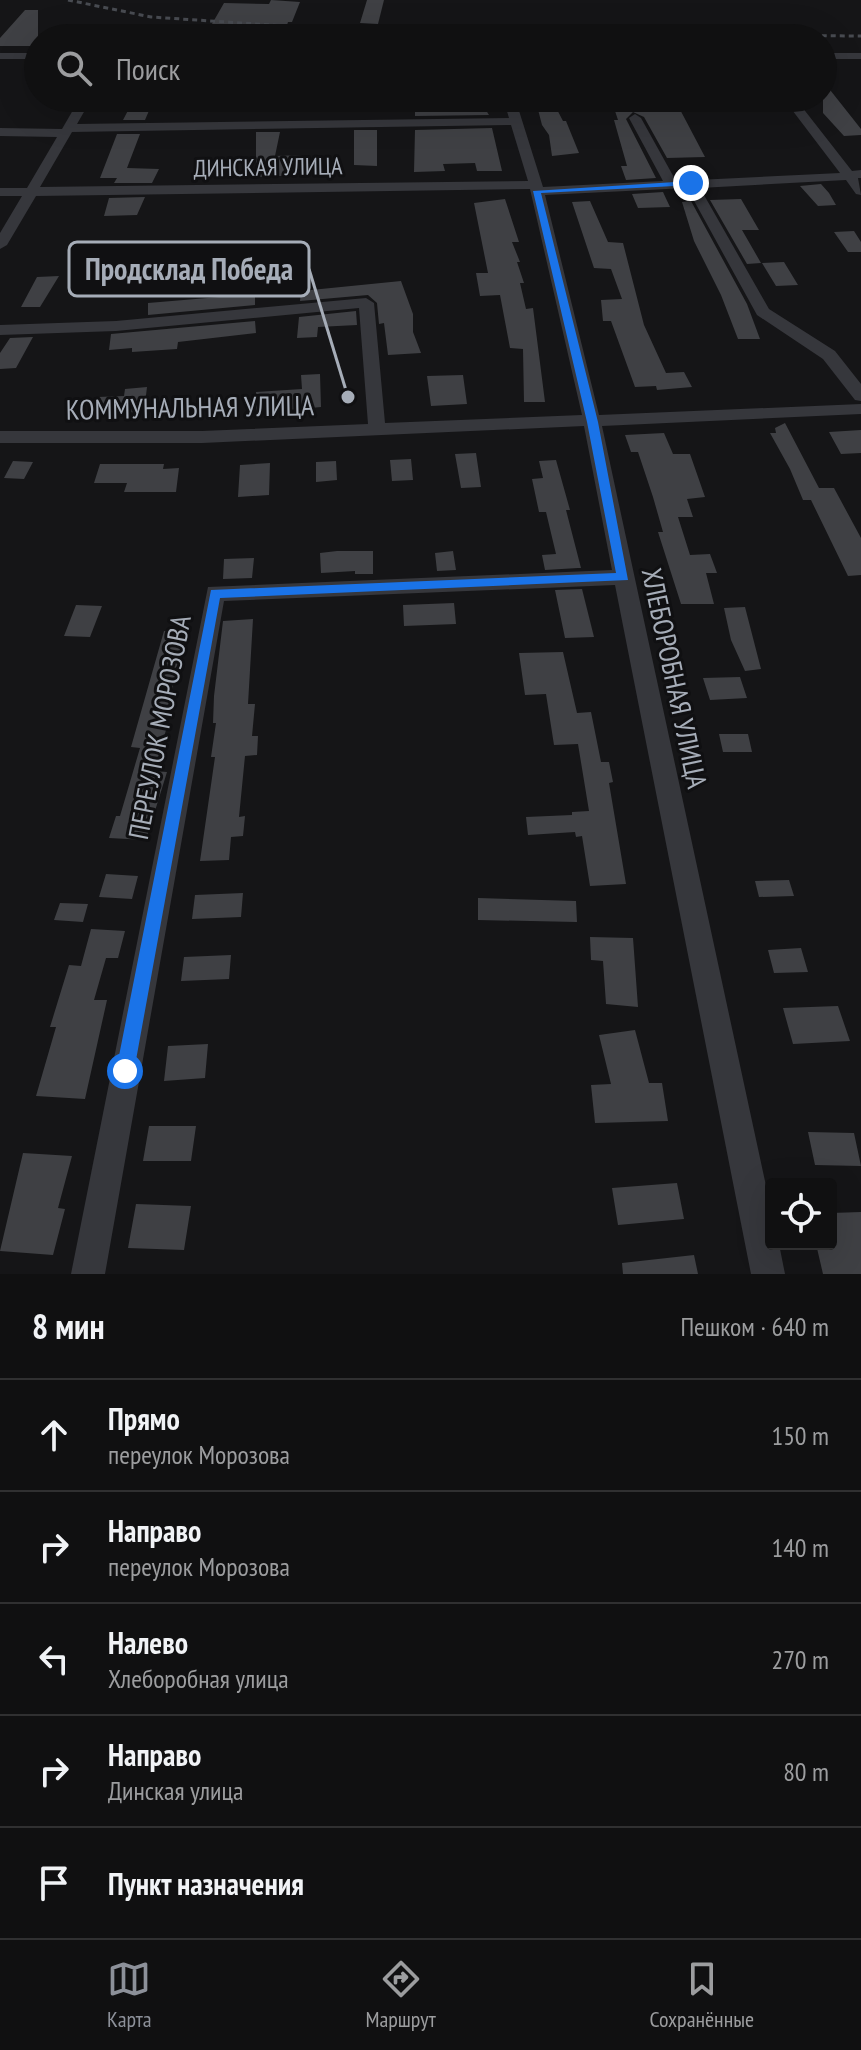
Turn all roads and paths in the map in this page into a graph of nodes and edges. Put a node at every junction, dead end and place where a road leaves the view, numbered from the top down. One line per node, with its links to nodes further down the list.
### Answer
1 (0, 56): 2 (street)
2 (24, 56)
3 (837, 56): 4 (street)
4 (861, 56)
5 (78, 112): 10 (street)
6 (514, 112): 9 (street, ХЛЕБОРОБНАЯ УЛИЦА)
7 (801, 112): 12 (street)
8 (635, 118): 14 (street)
9 (518, 121): 10 (street); 15 (street, ХЛЕБОРОБНАЯ УЛИЦА)
10 (67, 130): 11 (street); 18 (street)
11 (0, 132)
12 (854, 175): 13 (street, ДИНСКАЯ УЛИЦА); 16 (street)
13 (691, 183): 14 (street, ДИНСКАЯ УЛИЦА); 21 (street)
14 (671, 184): 15 (street, ДИНСКАЯ УЛИЦА)
15 (536, 188): 18 (street, ДИНСКАЯ УЛИЦА); 23 (street, ХЛЕБОРОБНАЯ УЛИЦА)
16 (861, 191)
17 (0, 192): 18 (street, ДИНСКАЯ УЛИЦА)
18 (32, 192): 19 (street)
19 (0, 245)
20 (0, 330): 24 (street)
21 (861, 396)
22 (861, 409): 23 (street, КОММУНАЛЬНАЯ УЛИЦА)
23 (592, 422): 24 (street, КОММУНАЛЬНАЯ УЛИЦА); 26 (street, ХЛЕБОРОБНАЯ УЛИЦА)
24 (377, 430): 25 (street, КОММУНАЛЬНАЯ УЛИЦА)
25 (0, 437)
26 (623, 577): 27 (street, ПЕРЕУЛОК МОРОЗОВА); 28 (street, ХЛЕБОРОБНАЯ УЛИЦА)
27 (88, 1274)
28 (768, 1274)

